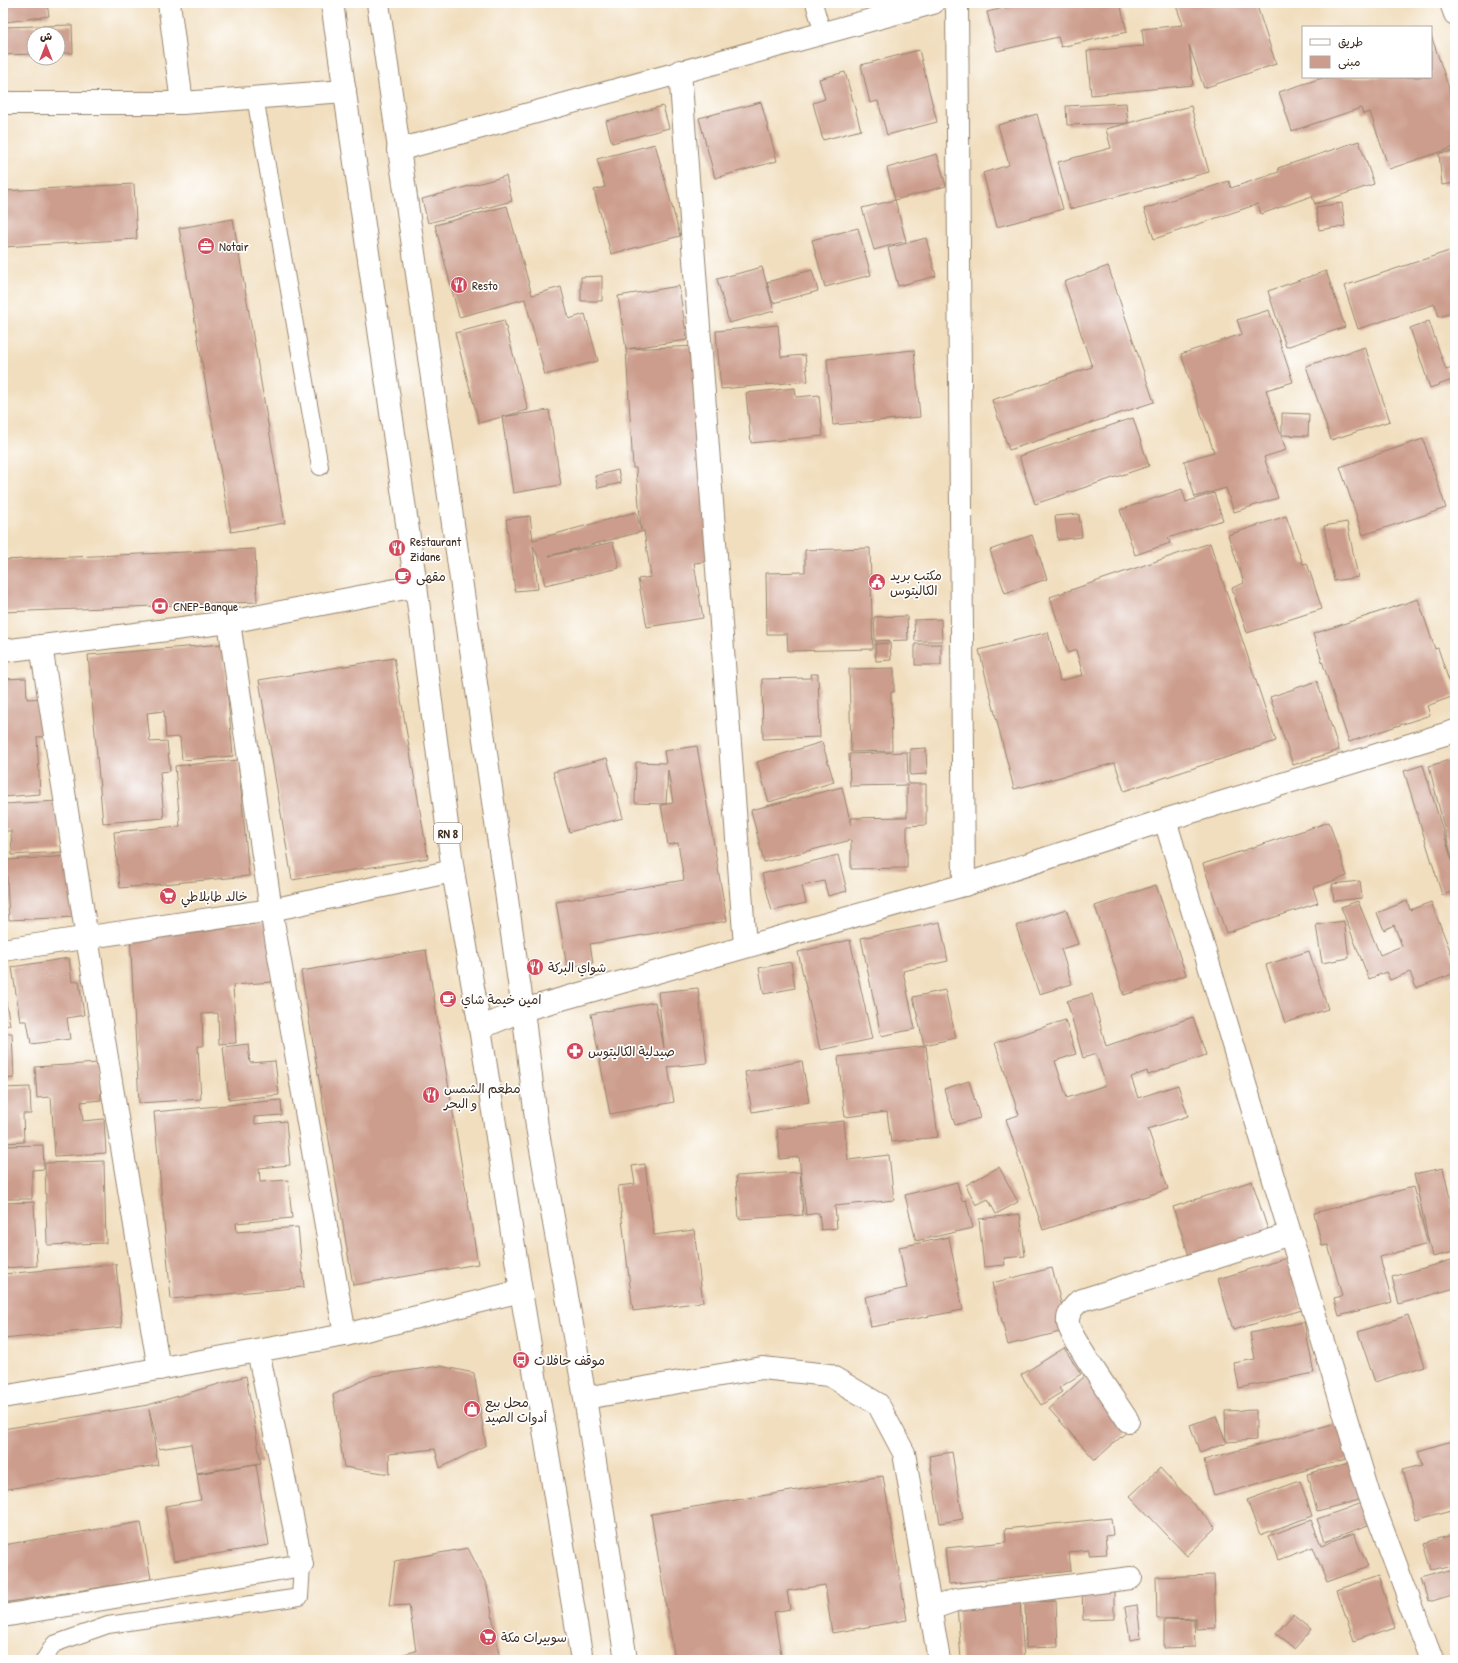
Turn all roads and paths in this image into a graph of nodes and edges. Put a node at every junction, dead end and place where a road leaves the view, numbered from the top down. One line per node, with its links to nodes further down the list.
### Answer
1 (169, 3): 14 (street)
2 (332, 3): 11 (street, RN 8)
3 (378, 3): 15 (street)
4 (814, 3): 9 (lane)
5 (933, 3): 9 (street)
6 (957, 3): 24 (street)
7 (1451, 3): 8 (street)
8 (1455, 14)
9 (823, 34): 10 (street)
10 (680, 71): 15 (street); 27 (street)
11 (344, 91): 12 (street); 17 (street, RN 8)
12 (255, 97): 14 (street); 16 (lane)
13 (3, 103): 14 (street)
14 (182, 103)
15 (398, 150): 29 (street)
16 (320, 467)
17 (416, 586): 18 (street); 23 (street, RN 8)
18 (229, 622): 19 (street); 25 (street)
19 (41, 646): 20 (street); 26 (street)
20 (3, 651)
21 (1455, 731): 22 (street)
22 (1165, 820): 24 (street); 31 (street)
23 (453, 871): 25 (street); 30 (street, RN 8)
24 (964, 885): 27 (street)
25 (271, 910): 26 (street); 33 (street)
26 (87, 938): 28 (street); 35 (street)
27 (745, 946): 29 (street)
28 (3, 950)
29 (523, 1010): 30 (street); 37 (street)
30 (480, 1028): 32 (street, RN 8)
31 (1290, 1234): 38 (street); 47 (street)
32 (521, 1291): 33 (street); 44 (street, RN 8)
33 (345, 1335): 34 (street)
34 (258, 1351): 35 (street); 39 (street)
35 (159, 1369): 36 (street)
36 (3, 1397)
37 (585, 1398): 41 (street); 45 (street)
38 (1128, 1421)
39 (302, 1565): 42 (street); 43 (lane)
40 (1131, 1578): 41 (street)
41 (930, 1609): 46 (street)
42 (3, 1616)
43 (44, 1660)
44 (582, 1660)
45 (626, 1660)
46 (938, 1660)
47 (1432, 1660)

